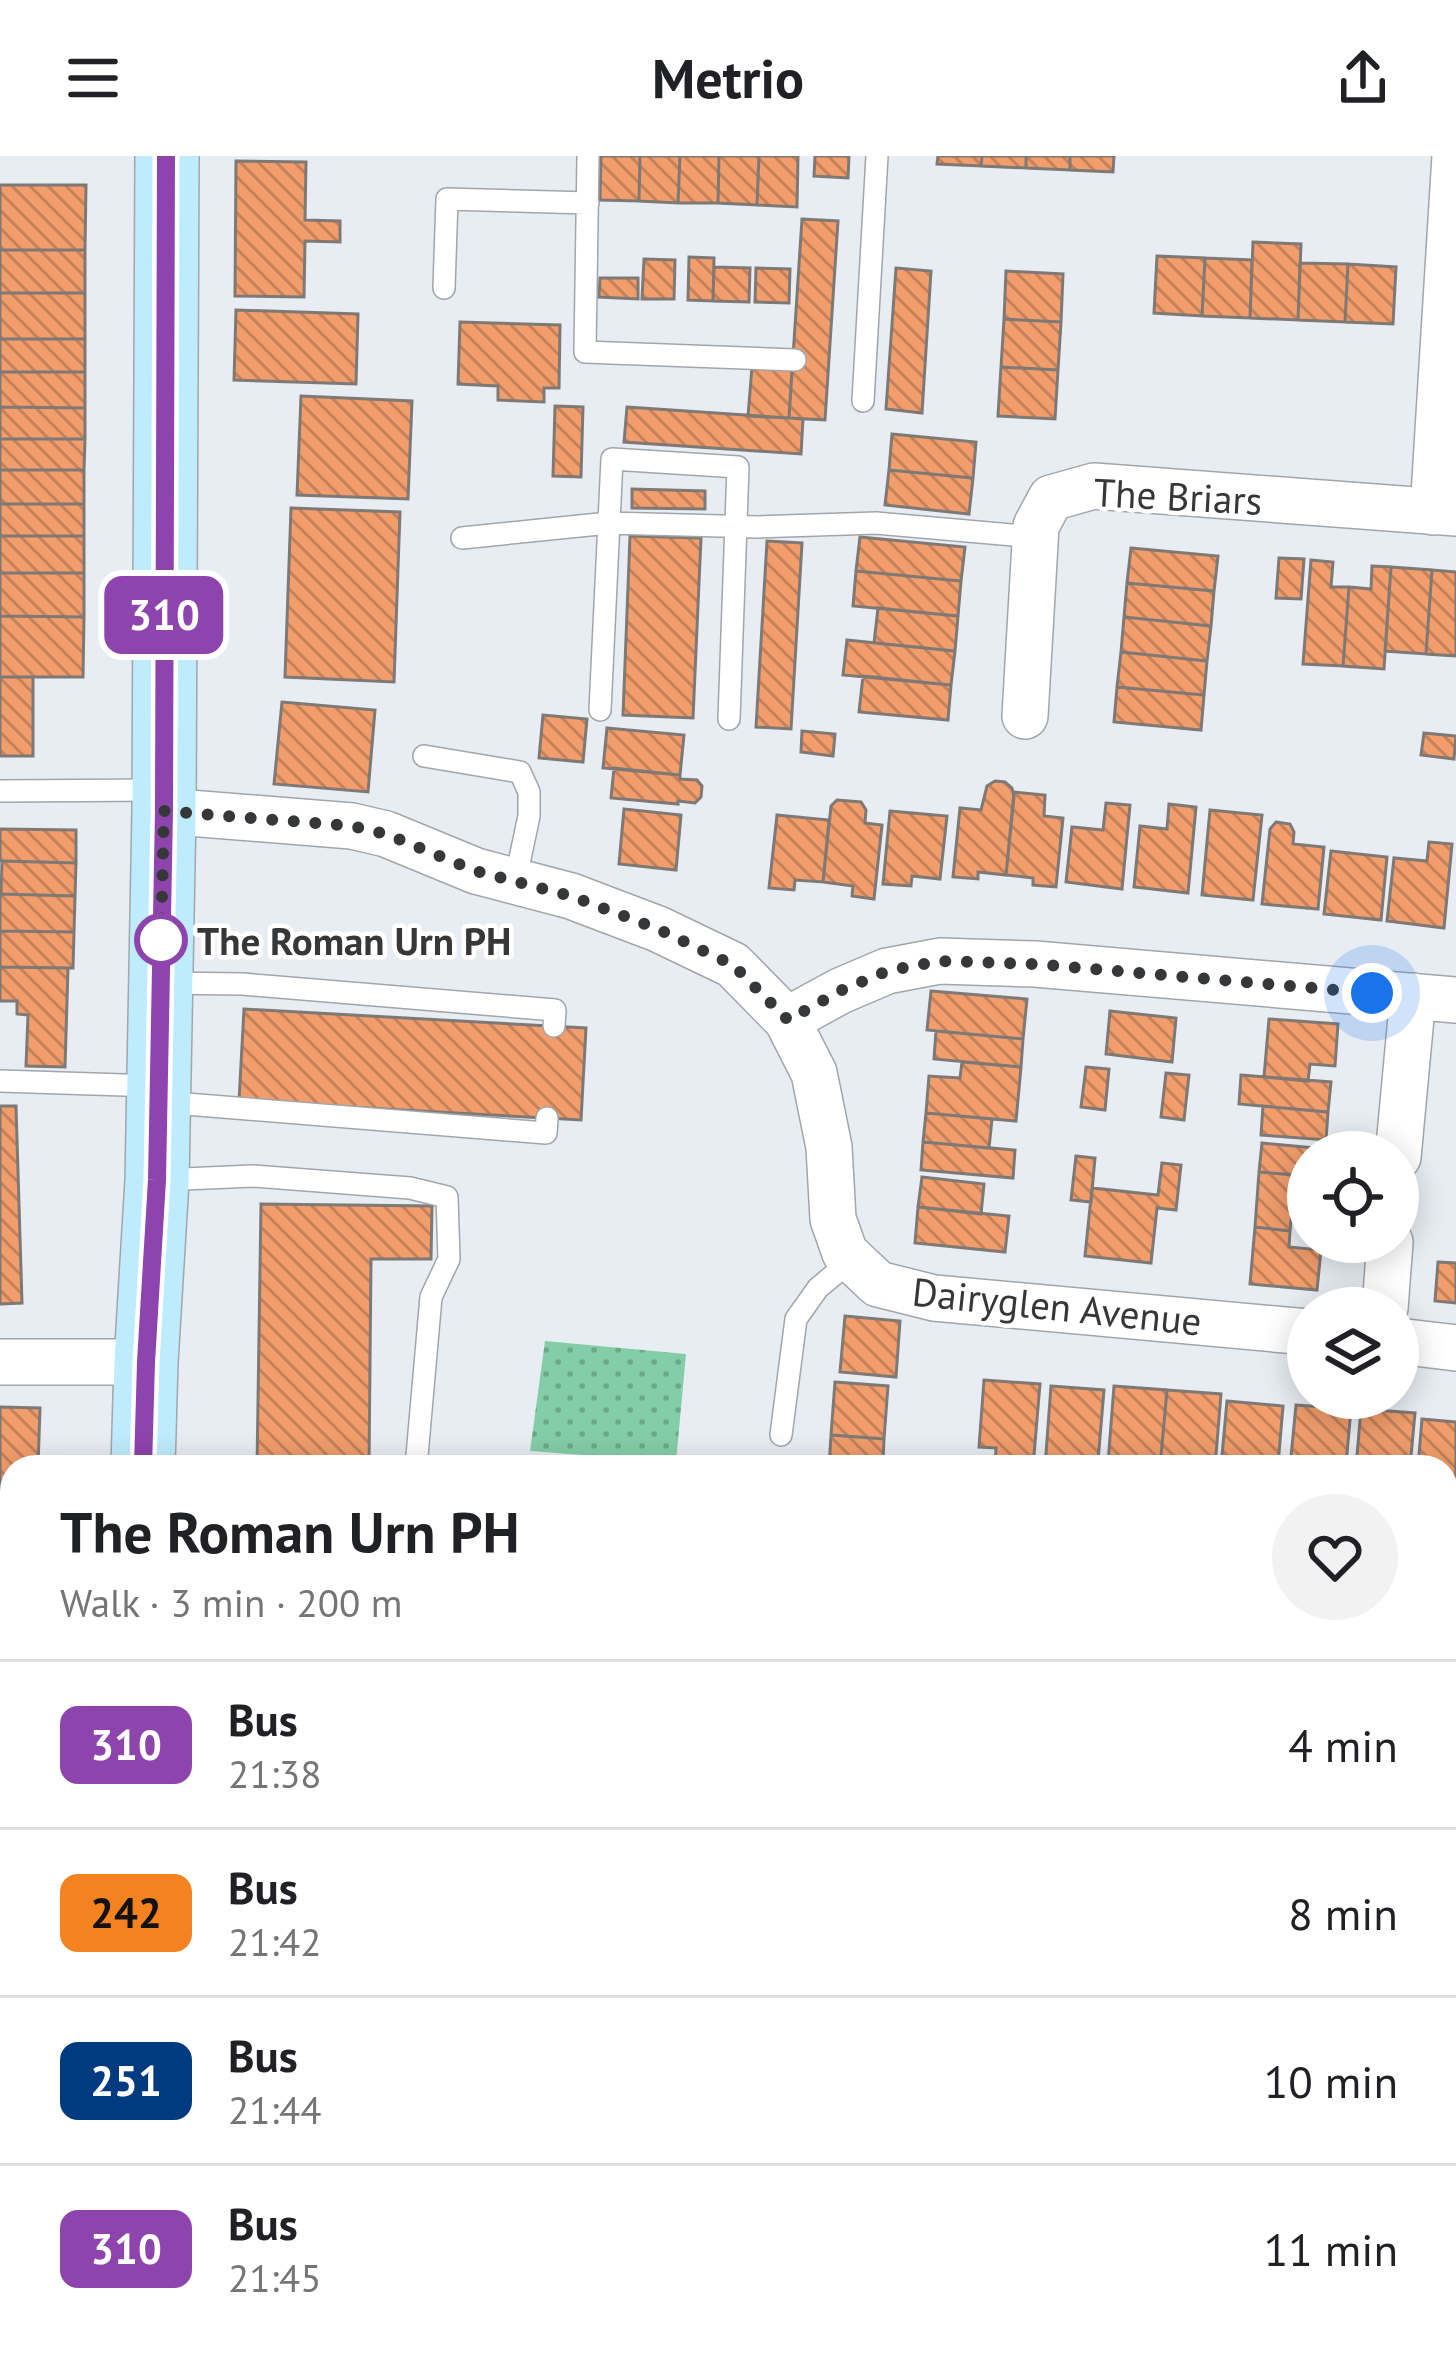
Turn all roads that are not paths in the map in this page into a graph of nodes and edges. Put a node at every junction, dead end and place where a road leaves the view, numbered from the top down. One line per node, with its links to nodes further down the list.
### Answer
1 (166, 156): 20 (main road)
2 (588, 156): 5 (lane)
3 (877, 156): 8 (lane)
4 (1455, 156): 9 (street)
5 (588, 202): 6 (lane); 7 (lane)
6 (443, 289)
7 (795, 360)
8 (862, 401)
9 (1448, 411): 10 (street)
10 (1444, 513): 14 (street, The Briars)
11 (609, 523): 12 (lane); 12 (lane); 13 (lane); 15 (lane)
12 (736, 526): 14 (lane); 17 (lane)
13 (462, 538)
14 (1036, 538): 16 (street)
15 (600, 710)
16 (1024, 716)
17 (729, 719)
18 (424, 756): 21 (lane)
19 (0, 791): 20 (lane)
20 (164, 800): 21 (street); 22 (main road)
21 (515, 882): 24 (street)
22 (160, 983): 25 (lane); 27 (main road)
23 (1434, 998): 24 (street); 29 (street)
24 (788, 1020): 31 (street)
25 (554, 1026)
26 (0, 1081): 27 (lane)
27 (157, 1094): 28 (lane); 30 (main road)
28 (547, 1118)
29 (1404, 1131)
30 (157, 1180): 36 (main road); 39 (lane)
31 (852, 1260): 32 (street, Dairyglen Avenue); 37 (lane)
32 (1287, 1330)
33 (1419, 1344): 34 (street)
34 (1456, 1348)
35 (0, 1362): 36 (street)
36 (146, 1362): 38 (main road)
37 (781, 1435)
38 (143, 1455)
39 (417, 1455)

